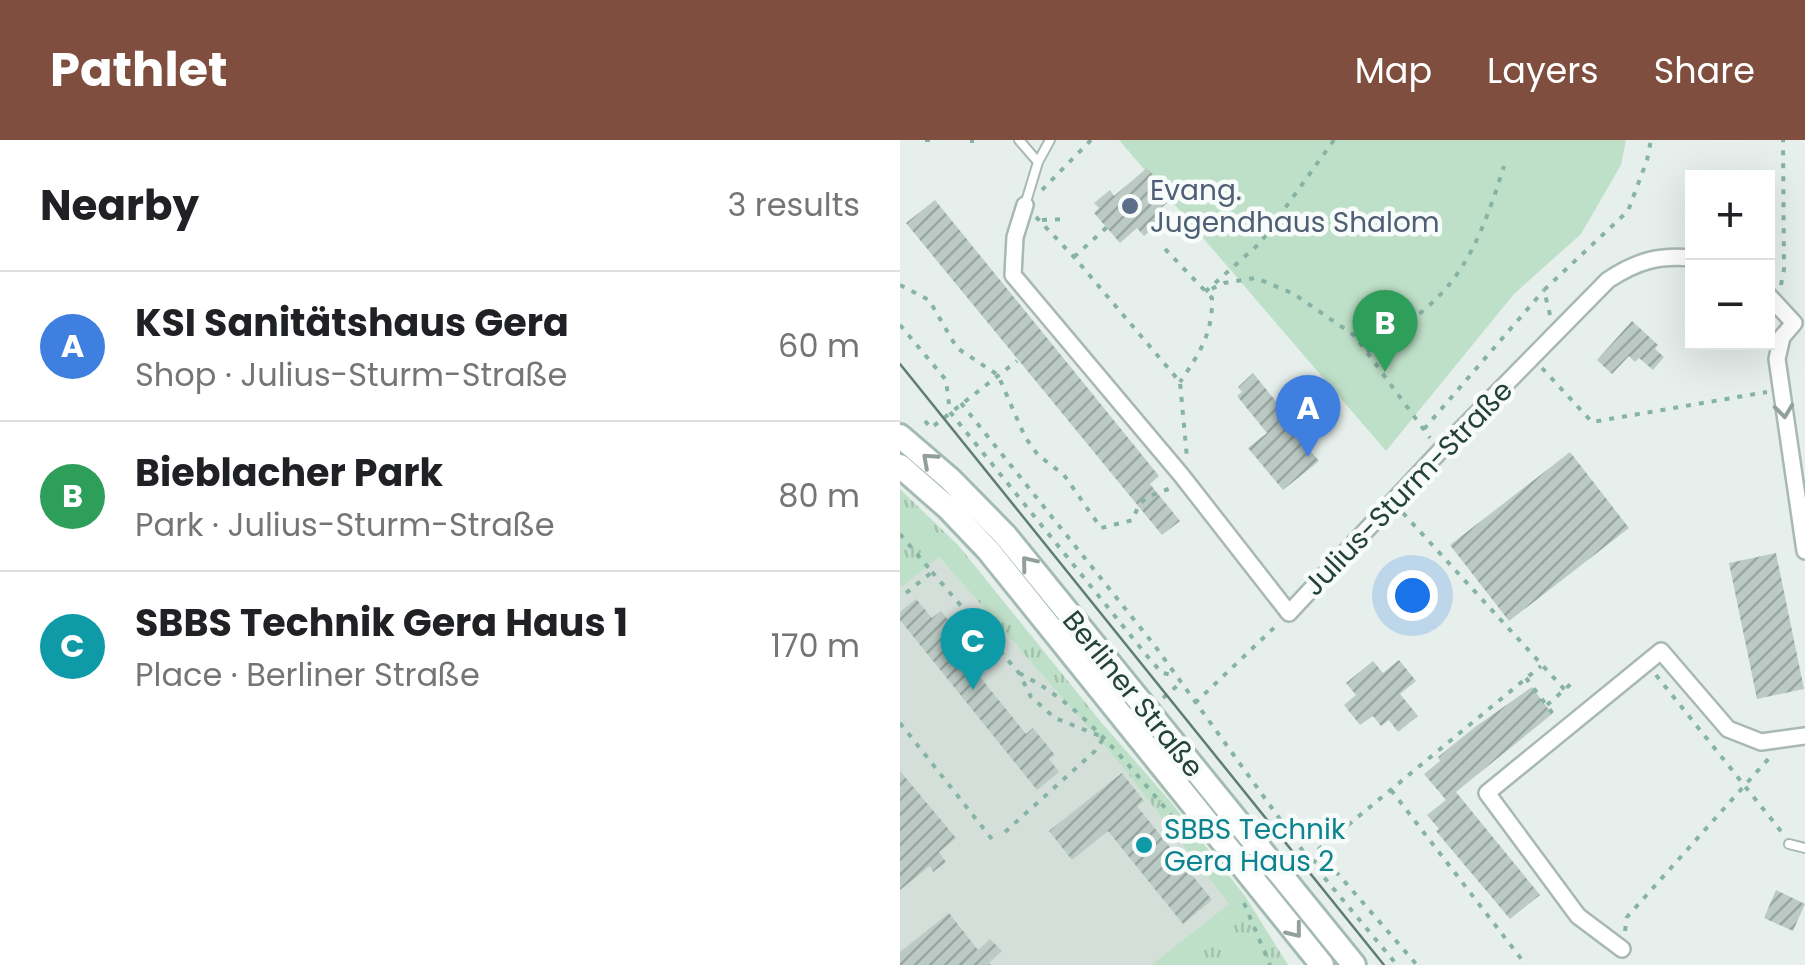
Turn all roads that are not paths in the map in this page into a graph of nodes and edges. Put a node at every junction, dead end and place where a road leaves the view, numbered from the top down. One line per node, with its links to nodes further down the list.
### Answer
1 (1019, 140): 3 (lane)
2 (1050, 140): 3 (lane)
3 (1038, 162): 4 (lane)
4 (1025, 205): 5 (street, Julius-Sturm-Straße)
5 (1685, 258)
6 (1775, 301): 7 (street)
7 (1800, 323): 10 (street, one-way to 10)
8 (900, 436): 16 (main road, Berliner Straße, one-way to 8)
9 (900, 466): 15 (main road, Berliner Straße, one-way to 15)
10 (1805, 550)
11 (1805, 736): 14 (street)
12 (1789, 844): 13 (lane)
13 (1805, 848)
14 (1622, 948)
15 (1322, 965)
16 (1354, 965)

